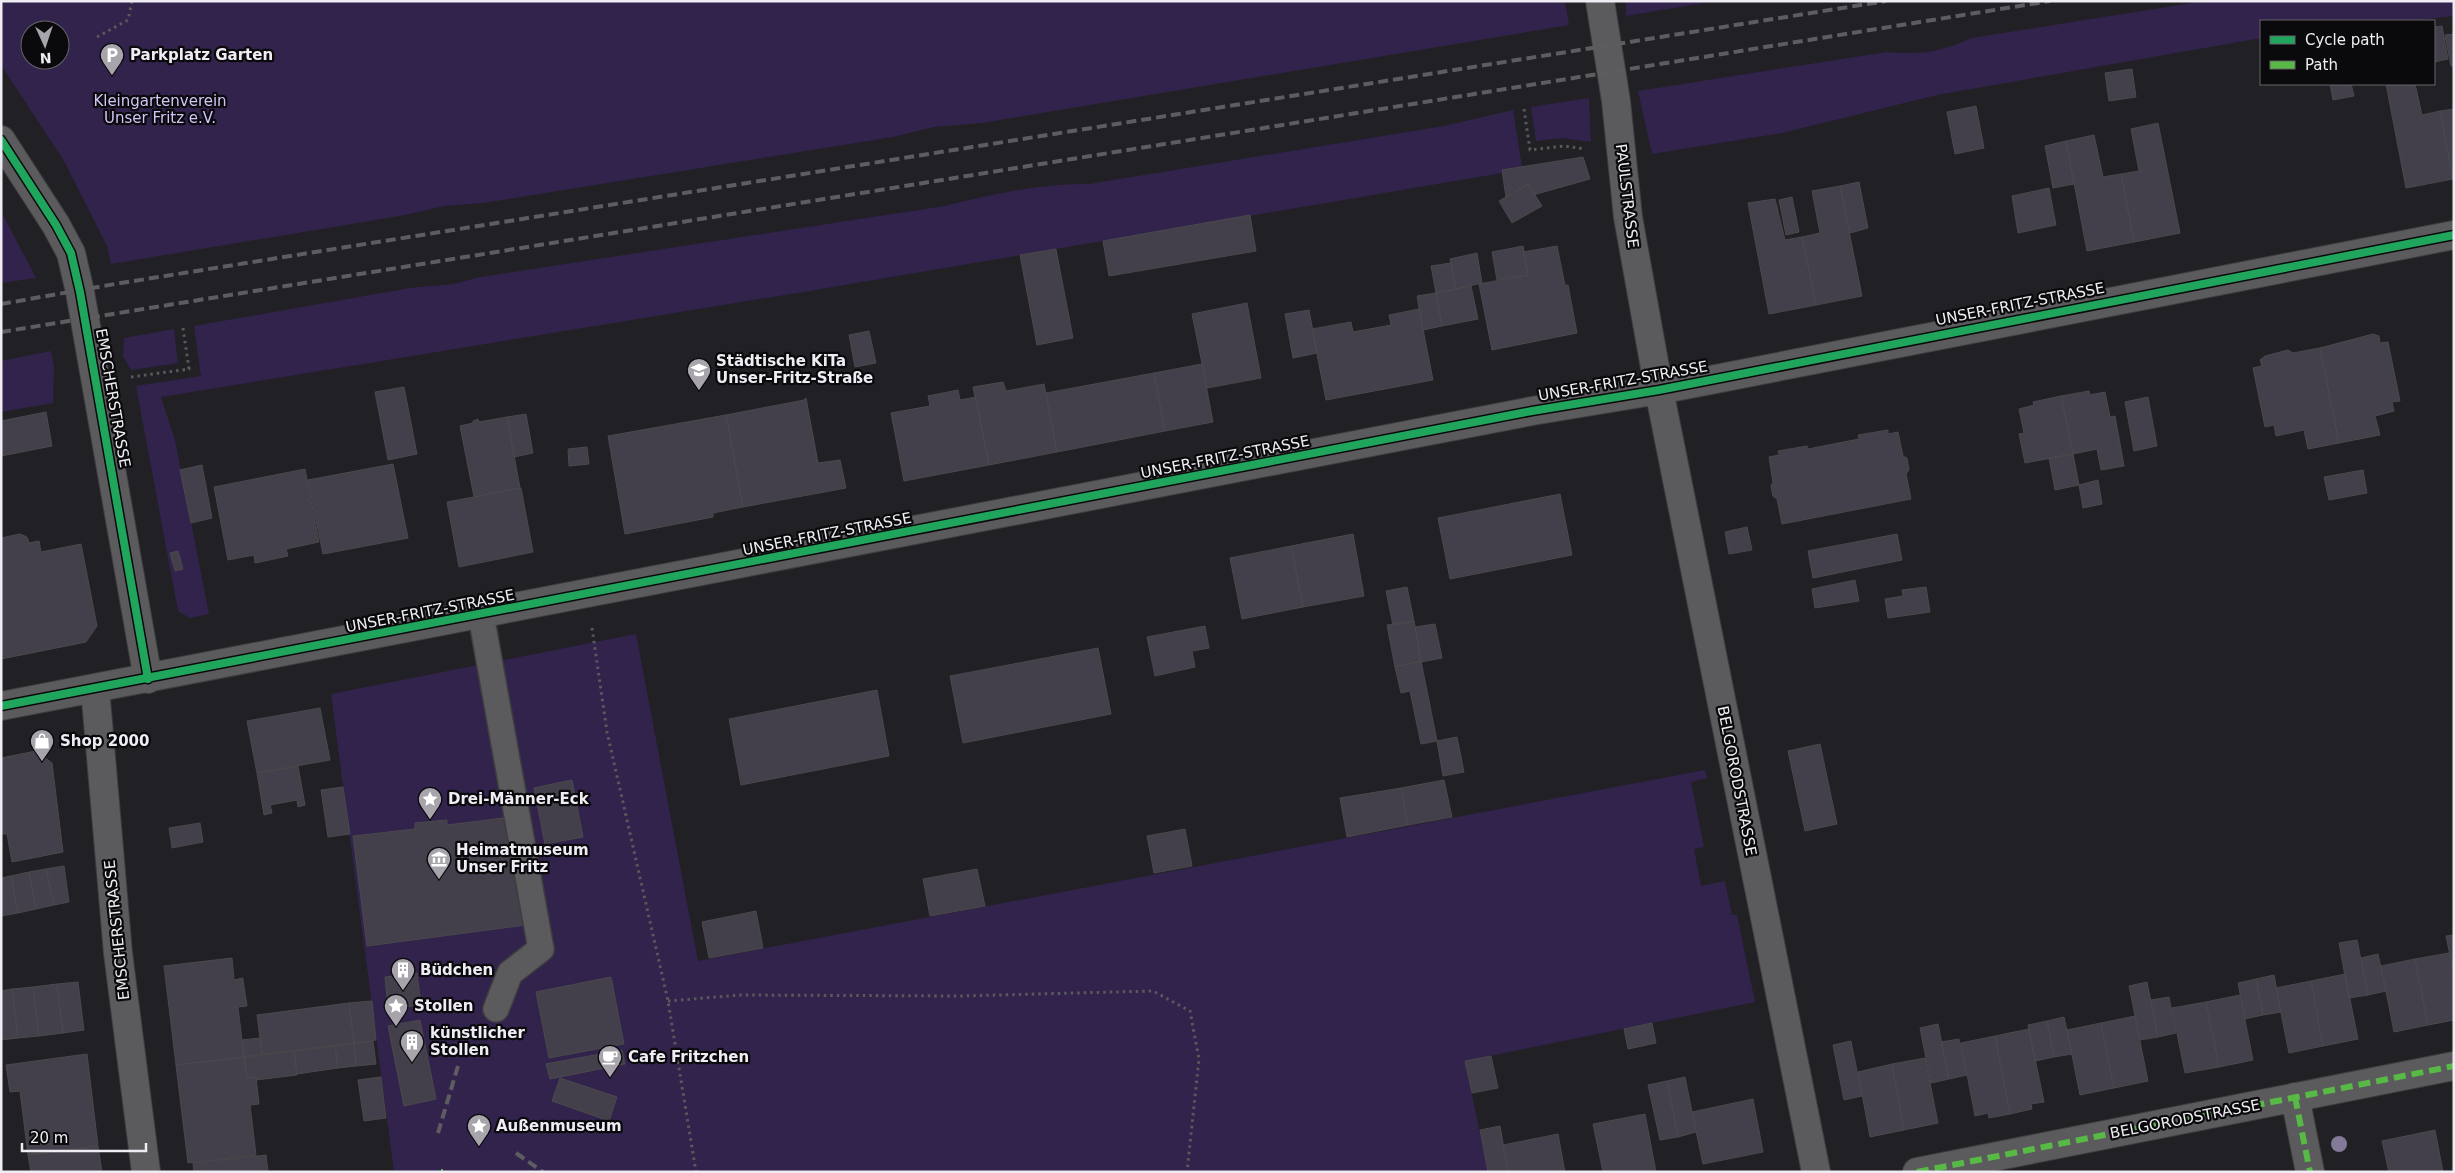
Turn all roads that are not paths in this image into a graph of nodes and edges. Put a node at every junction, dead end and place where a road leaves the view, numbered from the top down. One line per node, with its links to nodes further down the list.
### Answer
1 (1600, 1): 4 (street, PAULSTRASSE)
2 (1, 140): 6 (street, EMSCHERSTRASSE)
3 (2454, 235): 4 (street, UNSER-FRITZ-STRASSE)
4 (1658, 390): 5 (street, UNSER-FRITZ-STRASSE); 13 (street, BELGORODSTRASSE)
5 (481, 615): 6 (street, UNSER-FRITZ-STRASSE); 9 (lane)
6 (148, 679): 7 (street, UNSER-FRITZ-STRASSE)
7 (95, 688): 8 (street, UNSER-FRITZ-STRASSE); 12 (street, EMSCHERSTRASSE)
8 (1, 706)
9 (496, 1009)
10 (2454, 1066): 11 (street, BELGORODSTRASSE)
11 (2295, 1097): 14 (street, BELGORODSTRASSE); 15 (street)
12 (146, 1172)
13 (1816, 1172)
14 (1917, 1172)
15 (2310, 1172)

